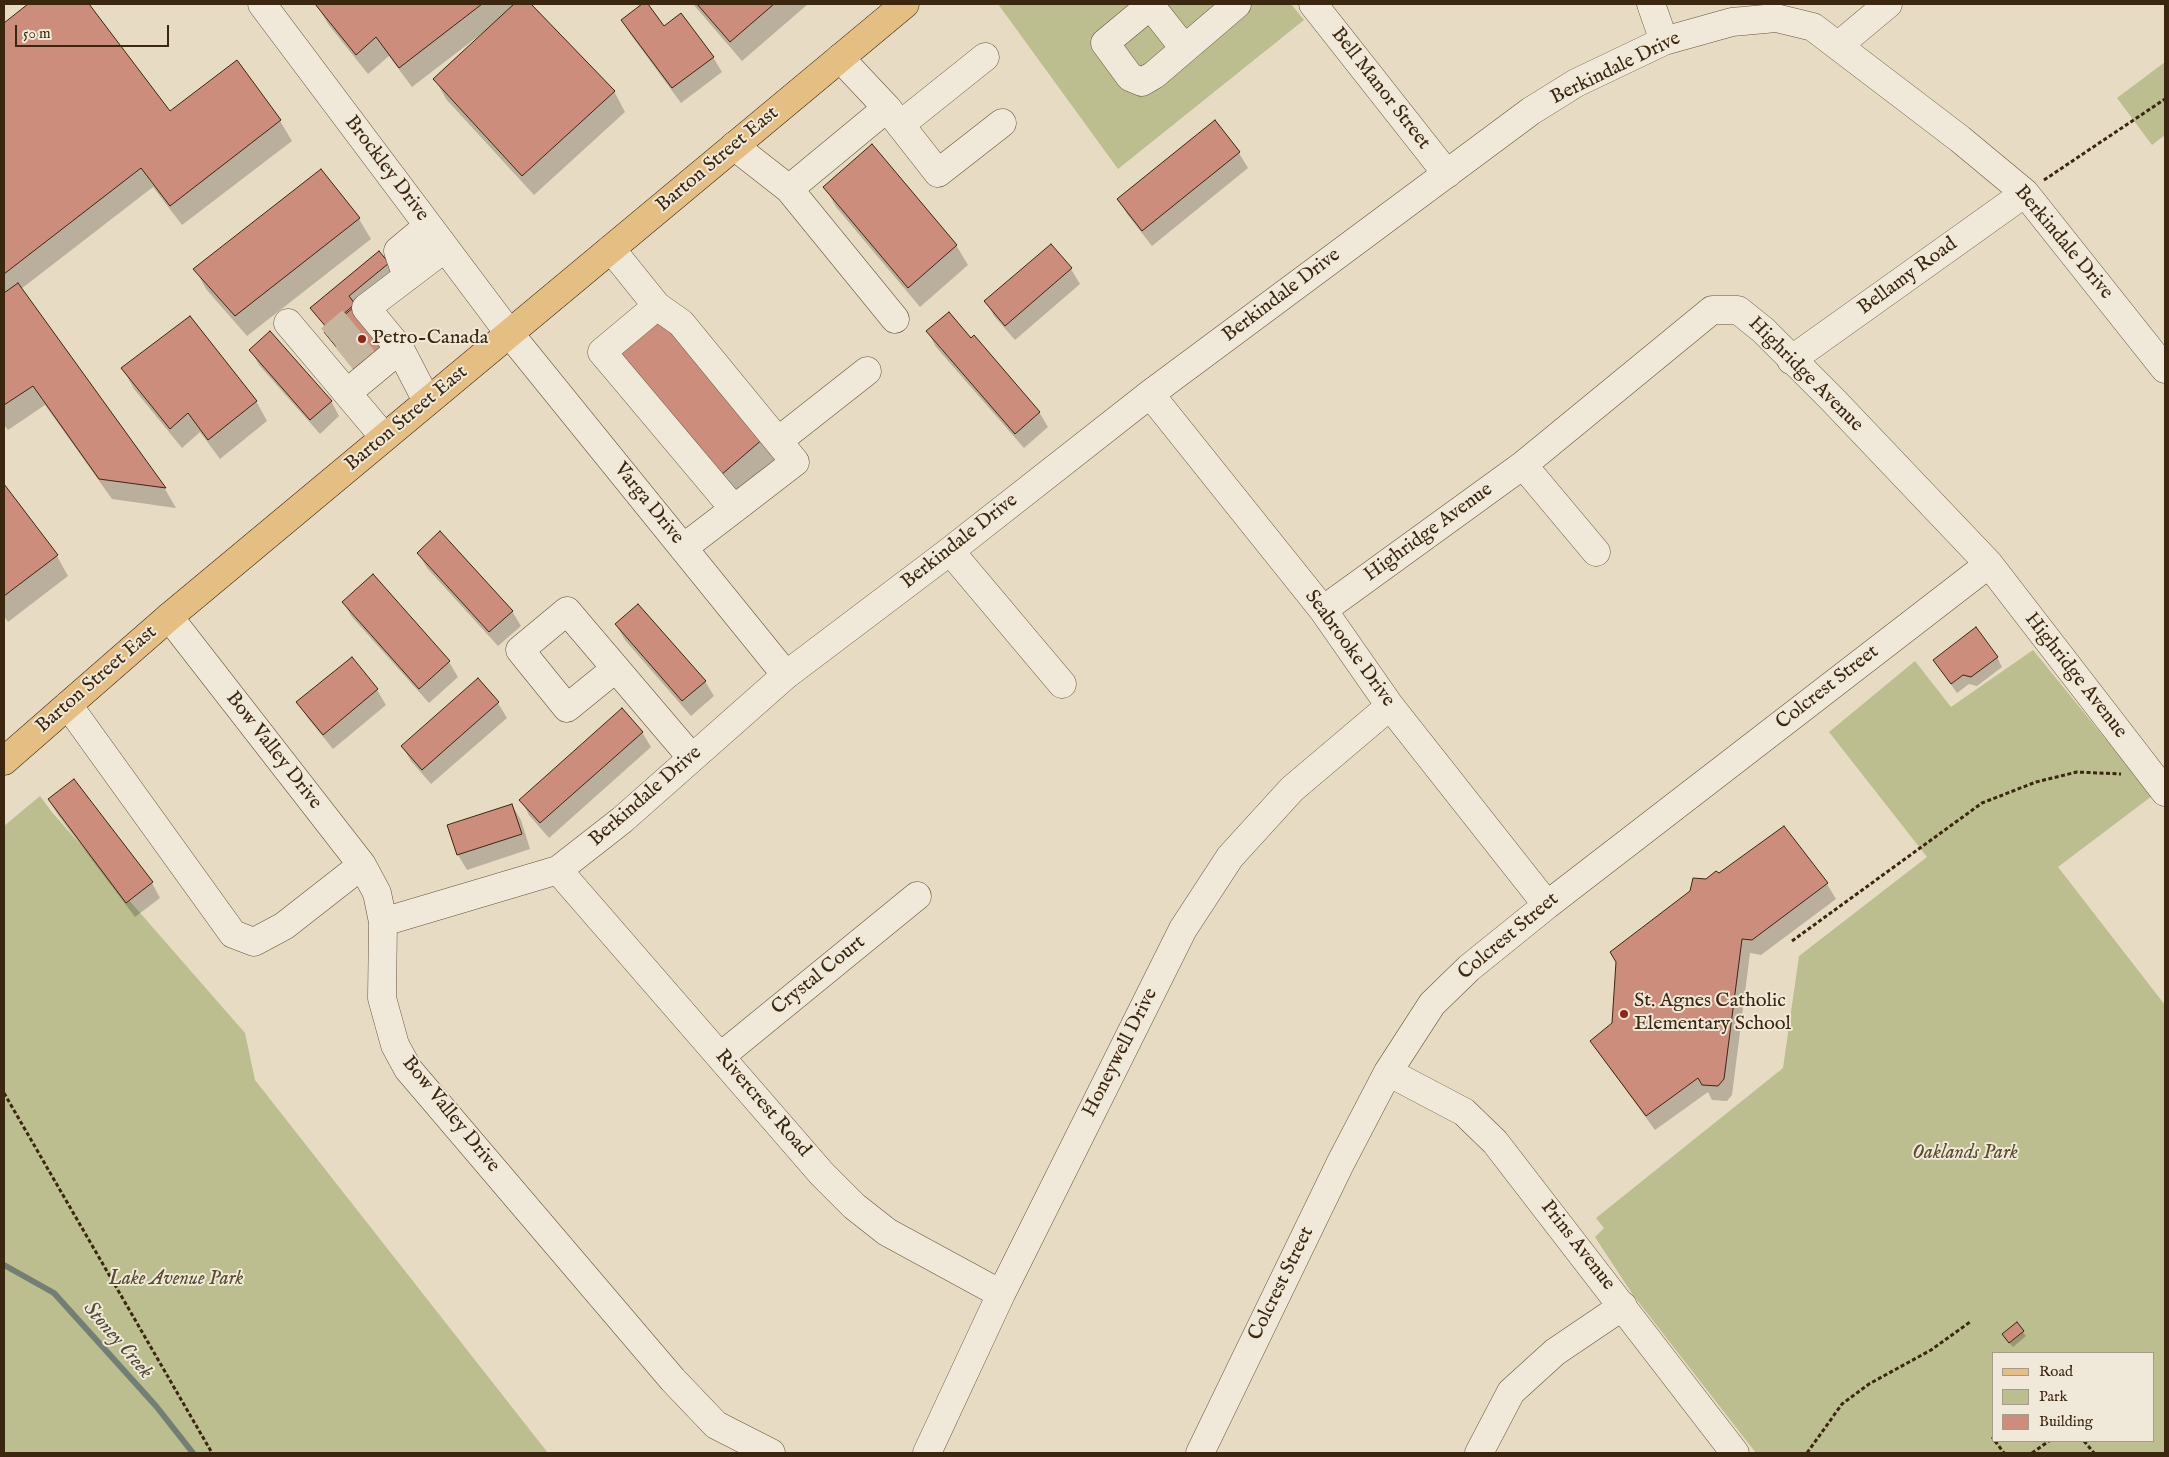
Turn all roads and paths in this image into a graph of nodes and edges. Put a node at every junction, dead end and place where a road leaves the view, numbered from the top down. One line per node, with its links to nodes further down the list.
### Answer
1 (262, 4): 20 (street, Brockley Drive)
2 (906, 4): 12 (main road, Barton Street East)
3 (1151, 4): 10 (street); 10 (street)
4 (1237, 4): 10 (street)
5 (1313, 4): 17 (street, Bell Manor Street)
6 (1651, 4): 8 (street)
7 (1888, 4): 9 (street)
8 (1664, 41): 9 (street, Berkindale Drive); 17 (street, Berkindale Drive)
9 (1838, 45): 19 (street, Berkindale Drive)
10 (1184, 48)
11 (985, 57): 14 (street)
12 (840, 58): 14 (street); 16 (main road, Barton Street East)
13 (2165, 99): 19 (path)
14 (893, 116): 15 (street); 18 (street)
15 (1002, 123)
16 (734, 146): 18 (street); 22 (main road, Barton Street East)
17 (1447, 174): 33 (street, Berkindale Drive)
18 (789, 189): 25 (street)
19 (2025, 193): 29 (street, Bellamy Road); 30 (street, Berkindale Drive)
20 (428, 226): 21 (street, Brockley Drive); 23 (street)
21 (445, 248): 23 (street); 27 (street, Brockley Drive)
22 (611, 249): 24 (street); 27 (main road, Barton Street East)
23 (407, 277): 28 (street)
24 (657, 306): 36 (street); 38 (street)
25 (895, 319)
26 (288, 323): 32 (street)
27 (509, 333): 34 (main road, Barton Street East); 39 (street, Varga Drive)
28 (400, 349): 32 (street); 34 (street)
29 (1792, 360): 37 (street, Highridge Avenue); 42 (street, Highridge Avenue)
30 (2165, 369)
31 (867, 371): 36 (street)
32 (346, 393): 35 (street)
33 (1150, 394): 40 (street, Berkindale Drive); 43 (street, Seabrooke Drive)
34 (427, 401): 35 (main road, Barton Street East)
35 (384, 438): 44 (main road, Barton Street East)
36 (778, 441): 38 (street)
37 (1523, 465): 41 (street); 43 (street, Highridge Avenue)
38 (734, 509): 39 (street)
39 (683, 548): 46 (street, Varga Drive)
40 (950, 551): 46 (street, Berkindale Drive); 47 (street)
41 (1596, 552)
42 (1989, 564): 52 (street, Highridge Avenue); 56 (street, Colcrest Street)
43 (1323, 610): 49 (street, Seabrooke Drive)
44 (169, 617): 48 (main road, Barton Street East); 53 (street, Bow Valley Drive)
45 (616, 668): 50 (street)
46 (786, 674): 50 (street, Berkindale Drive)
47 (1062, 684)
48 (68, 705): 51 (main road, Barton Street East); 53 (street)
49 (1390, 706): 56 (street, Seabrooke Drive); 62 (street, Honeywell Drive)
50 (692, 758): 54 (street, Berkindale Drive)
51 (4, 761)
52 (2159, 784): 58 (path)
53 (362, 865): 57 (street, Bow Valley Drive)
54 (558, 870): 57 (street, Berkindale Drive); 59 (street, Rivercrest Road)
55 (917, 896): 59 (street, Crystal Court)
56 (1547, 905): 60 (street, Colcrest Street)
57 (383, 922): 69 (street, Bow Valley Drive)
58 (1792, 941)
59 (721, 1056): 62 (street, Rivercrest Road)
60 (1388, 1072): 63 (street, Prins Avenue); 71 (street, Colcrest Street)
61 (4, 1093): 68 (path)
62 (1001, 1294): 70 (street, Honeywell Drive)
63 (1624, 1306): 72 (street); 73 (street, Prins Avenue)
64 (1970, 1322): 74 (path)
65 (1996, 1442): 75 (path)
66 (2048, 1442): 76 (path)
67 (2085, 1442): 77 (path)
68 (212, 1453)
69 (771, 1453)
70 (927, 1453)
71 (1200, 1453)
72 (1479, 1453)
73 (1736, 1453)
74 (1807, 1453)
75 (2004, 1453)
76 (2032, 1453)
77 (2094, 1453)

